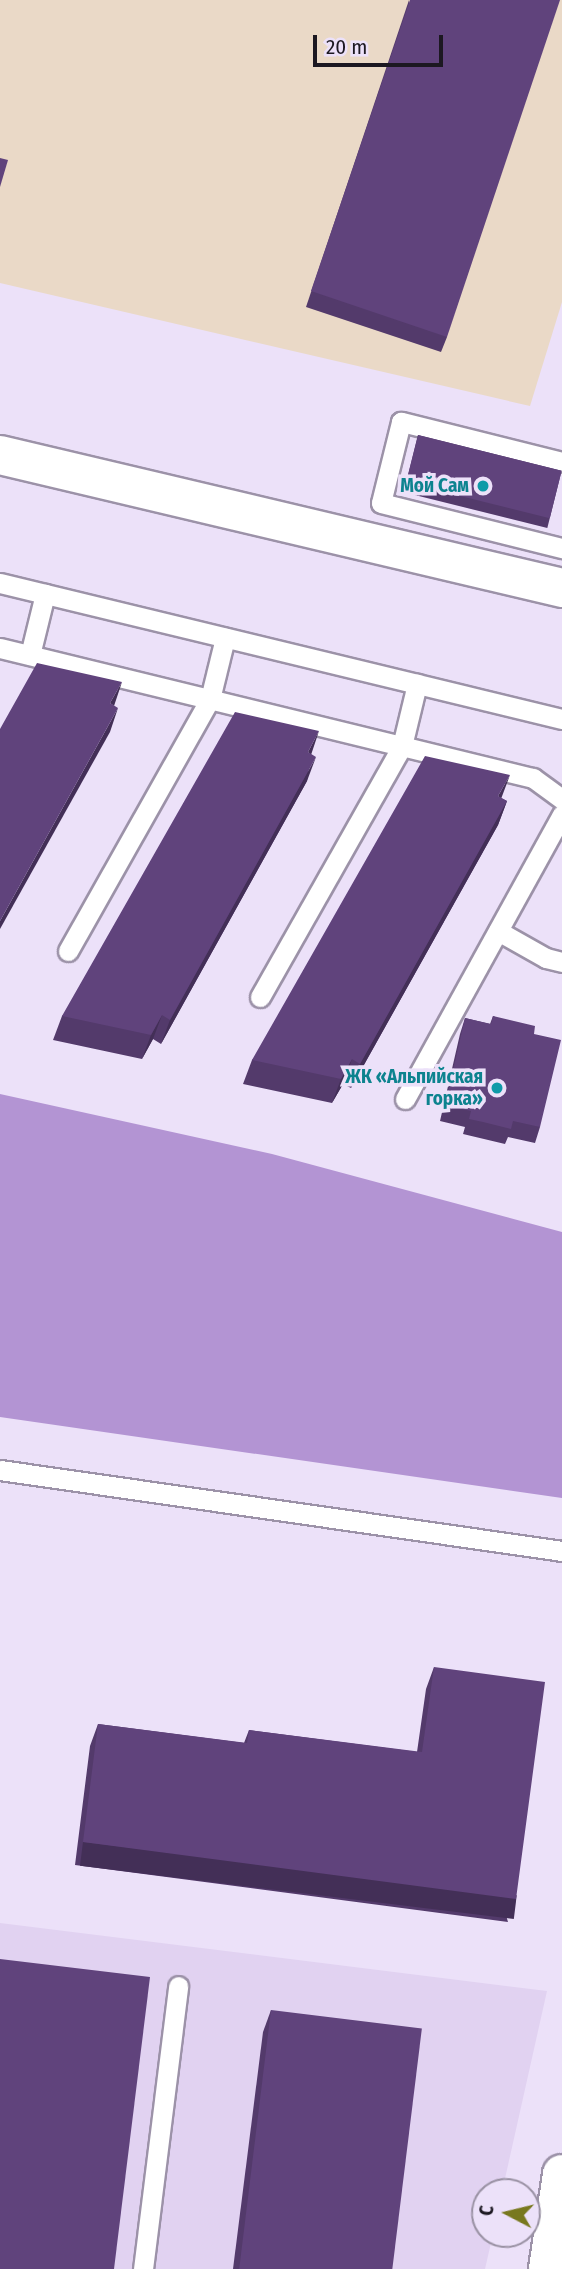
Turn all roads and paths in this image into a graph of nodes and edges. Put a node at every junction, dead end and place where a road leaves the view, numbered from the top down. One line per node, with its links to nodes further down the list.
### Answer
1 (0, 455): 5 (street)
2 (562, 463): 3 (lane)
3 (562, 548)
4 (0, 583): 6 (lane)
5 (562, 588)
6 (45, 594): 7 (lane); 9 (lane)
7 (225, 638): 10 (lane); 11 (lane)
8 (2, 653): 9 (lane)
9 (30, 655): 11 (lane)
10 (418, 684): 12 (lane); 13 (lane)
11 (211, 699): 13 (lane); 17 (lane)
12 (562, 719)
13 (402, 746): 14 (lane); 19 (lane)
14 (562, 799)
15 (562, 815): 16 (lane)
16 (498, 931): 18 (lane); 20 (lane)
17 (68, 951)
18 (562, 961)
19 (260, 997)
20 (405, 1099)
21 (0, 1470): 22 (lane)
22 (562, 1551)
23 (178, 1986): 25 (lane)
24 (562, 2174): 26 (street)
25 (143, 2269)
26 (548, 2269)

